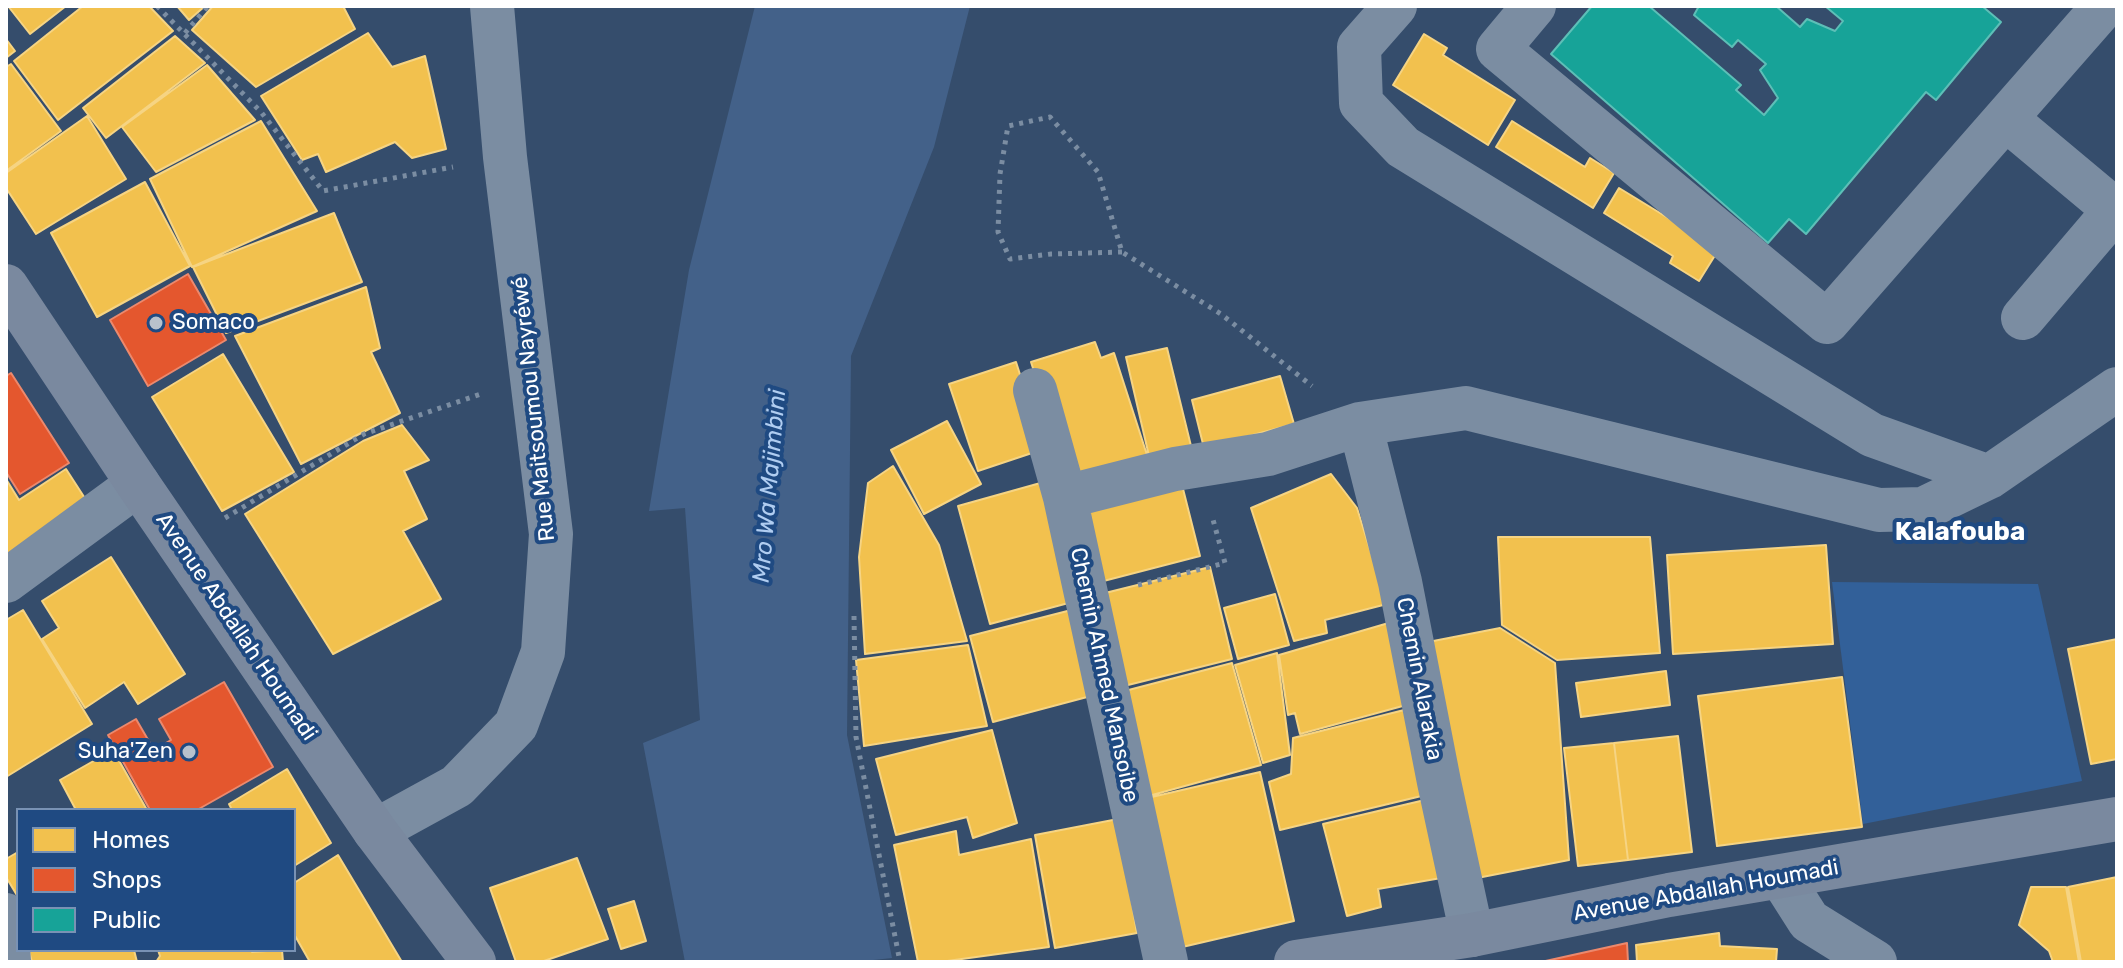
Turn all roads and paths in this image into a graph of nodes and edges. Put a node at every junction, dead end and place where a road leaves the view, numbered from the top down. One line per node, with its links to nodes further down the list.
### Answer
1 (157, 6): 7 (path)
2 (208, 6): 7 (path)
3 (492, 6): 9 (street, Rue Maitsoumou Nayréwé)
4 (1395, 6): 19 (street)
5 (1534, 6): 8 (street)
6 (2104, 6): 8 (street)
7 (185, 33): 9 (path)
8 (2006, 119): 10 (street)
9 (505, 157): 14 (street, Rue Maitsoumou Nayréwé)
10 (2116, 209): 13 (street)
11 (1122, 252): 11 (path); 17 (path)
12 (6, 286): 20 (main road, Avenue Abdallah Houmadi)
13 (2023, 318)
14 (532, 377): 22 (path); 27 (street, Rue Maitsoumou Nayréwé)
15 (2117, 389): 19 (street)
16 (1035, 390): 21 (street, Chemin Ahmed Mansoibe)
17 (1360, 424): 18 (street); 19 (street); 30 (street, Chemin Alarakia)
18 (1199, 465): 21 (street); 24 (path)
19 (1989, 477)
20 (138, 484): 22 (main road, Avenue Abdallah Houmadi); 23 (street)
21 (1065, 497): 24 (street, Chemin Ahmed Mansoibe)
22 (179, 544): 27 (main road, Avenue Abdallah Houmadi)
23 (6, 581)
24 (1087, 599): 34 (street, Chemin Ahmed Mansoibe)
25 (854, 616): 33 (path)
26 (2117, 819): 28 (main road, Avenue Abdallah Houmadi)
27 (375, 831): 32 (main road, Avenue Abdallah Houmadi)
28 (1781, 877): 30 (main road, Avenue Abdallah Houmadi); 36 (street)
29 (6, 915): 31 (street)
30 (1472, 935): 35 (main road, Avenue Abdallah Houmadi)
31 (9, 962)
32 (474, 962)
33 (900, 962)
34 (1166, 962)
35 (1296, 962)
36 (1875, 962)

